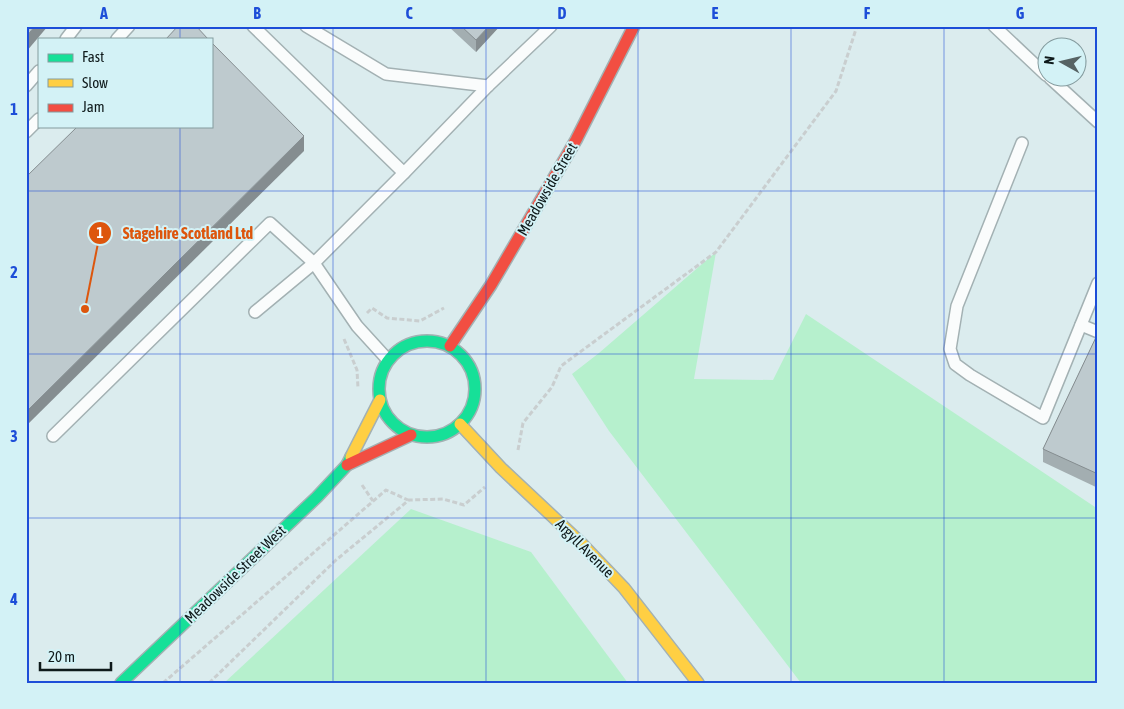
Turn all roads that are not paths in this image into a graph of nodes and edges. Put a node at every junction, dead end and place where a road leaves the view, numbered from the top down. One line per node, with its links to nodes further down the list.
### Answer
1 (76, 26): 8 (lane)
2 (129, 26): 9 (lane)
3 (253, 26): 19 (lane)
4 (306, 26): 13 (lane)
5 (550, 26): 13 (lane)
6 (634, 26): 25 (street, Meadowside Street)
7 (994, 26): 10 (lane)
8 (67, 38)
9 (117, 38)
10 (1036, 66)
11 (38, 72): 12 (lane)
12 (26, 86)
13 (488, 86): 19 (lane)
14 (1061, 88): 16 (lane)
15 (38, 120): 17 (lane)
16 (1098, 122)
17 (26, 132)
18 (1022, 143): 23 (lane)
19 (404, 173): 20 (lane)
20 (314, 263): 22 (lane); 26 (lane); 30 (lane)
21 (1098, 283): 23 (lane)
22 (255, 312)
23 (1081, 325): 24 (lane)
24 (1098, 332)
25 (450, 346): 26 (street); 28 (street)
26 (388, 360): 27 (street)
27 (380, 400): 29 (street); 31 (street, Meadowside Street West)
28 (460, 424): 29 (street); 33 (street, Argyll Avenue)
29 (411, 434): 31 (street, Meadowside Street West)
30 (52, 436)
31 (347, 465): 32 (street, Meadowside Street West)
32 (121, 683)
33 (698, 683)

